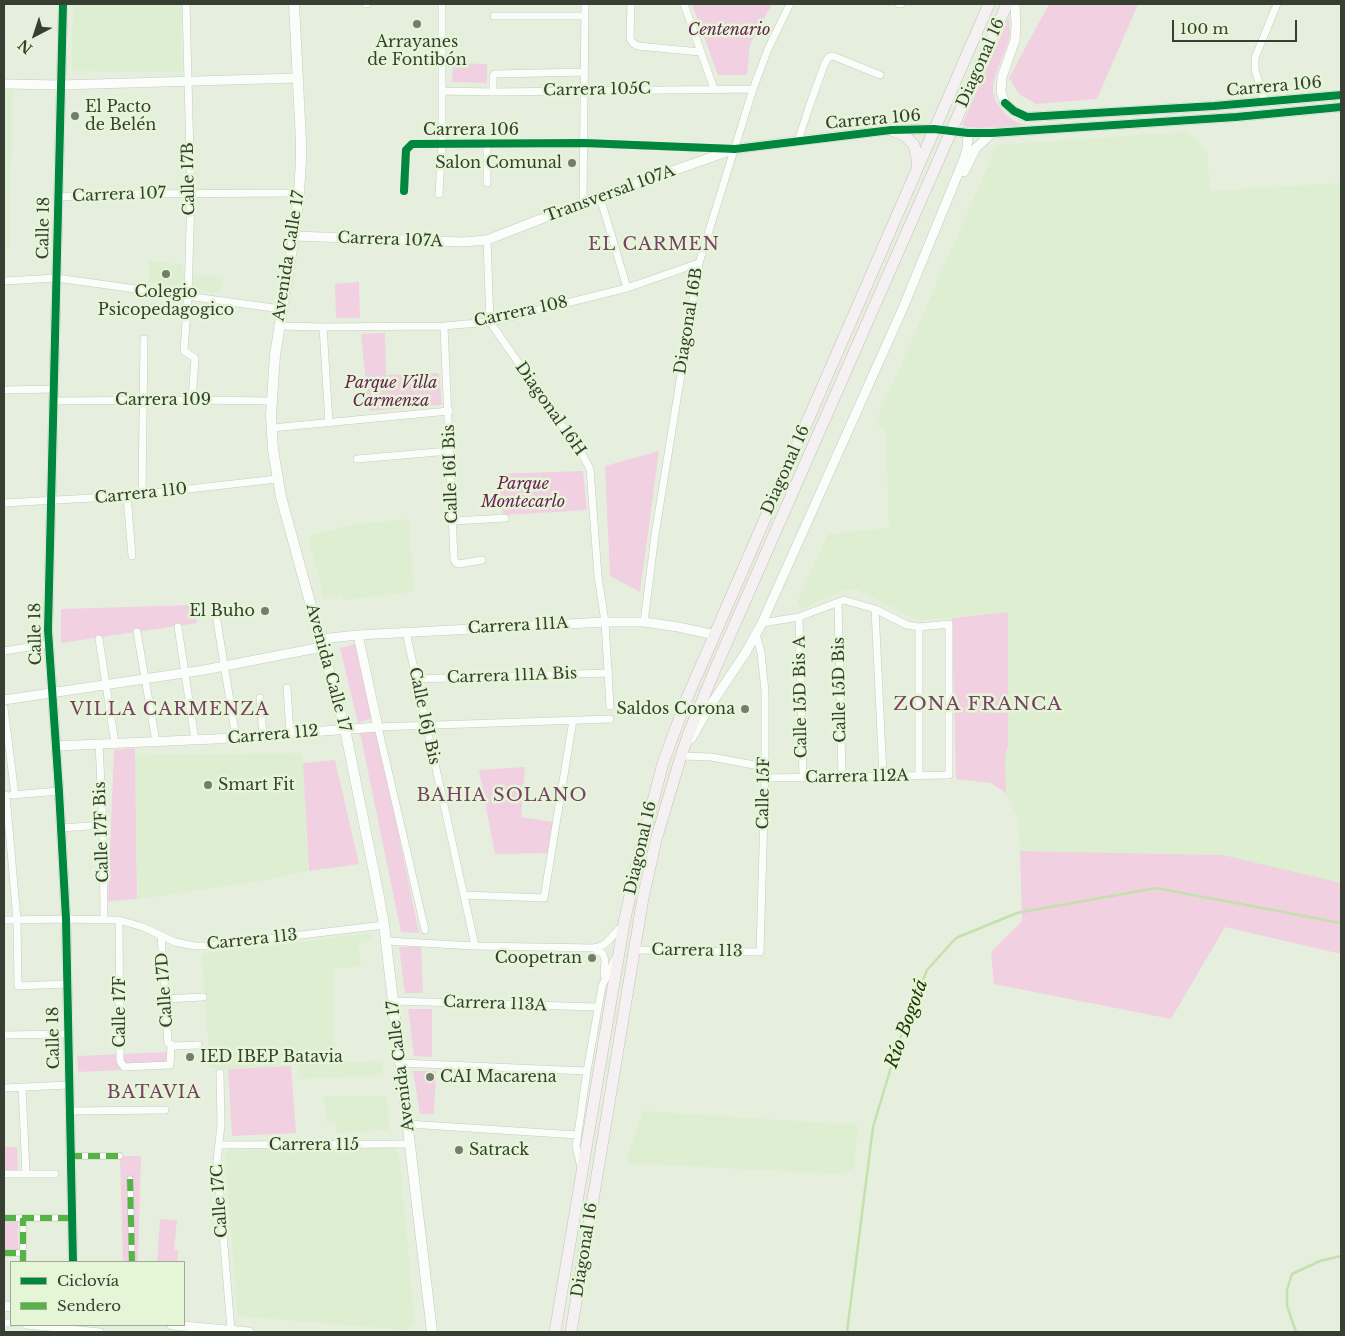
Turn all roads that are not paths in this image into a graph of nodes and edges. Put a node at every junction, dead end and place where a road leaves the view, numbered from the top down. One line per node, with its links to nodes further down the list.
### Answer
1 (63, 4): 21 (street, Calle 18)
2 (186, 4): 19 (street, Calle 17B)
3 (294, 4): 18 (main road, Avenida Calle 17)
4 (442, 4): 25 (street)
5 (585, 4): 14 (street)
6 (631, 4): 15 (street)
7 (684, 4): 15 (street)
8 (790, 4): 23 (street, Diagonal 16B)
9 (988, 4): 32 (main road, Diagonal 16)
10 (1007, 4): 34 (main road, Diagonal 16)
11 (1015, 4): 29 (street, Carrera 106)
12 (1277, 4): 28 (street)
13 (494, 16): 14 (street)
14 (585, 16): 16 (street)
15 (700, 52): 22 (street)
16 (584, 72): 24 (street); 26 (street, Carrera 105C)
17 (880, 75): 37 (street)
18 (298, 78): 19 (street); 45 (main road, Avenida Calle 17)
19 (187, 82): 21 (street); 46 (street, Calle 17B)
20 (4, 84): 21 (street)
21 (61, 85): 49 (street, Calle 18)
22 (714, 89): 23 (street, Carrera 105C); 24 (street, Carrera 105C)
23 (753, 89): 41 (street, Diagonal 16B)
24 (584, 90): 26 (street, Carrera 105C); 38 (street)
25 (442, 91): 26 (street, Carrera 105C); 39 (street)
26 (493, 92)
27 (1341, 95): 28 (street, Carrera 106)
28 (1265, 102): 29 (street, Carrera 106)
29 (1214, 106): 31 (street)
30 (1341, 107): 31 (street, Carrera 106)
31 (1214, 118): 36 (street, Carrera 106)
32 (934, 129): 33 (street, Carrera 106); 34 (street, Carrera 106); 42 (main road, Diagonal 16)
33 (891, 130): 37 (street, Carrera 106); 42 (main road)
34 (951, 131): 35 (street, Carrera 106); 128 (main road, Diagonal 16)
35 (968, 133): 36 (street, Carrera 106); 51 (street, Diagonal 16)
36 (992, 133): 51 (street, Diagonal 16)
37 (798, 141): 41 (street, Carrera 106)
38 (584, 143): 40 (street, Carrera 106); 41 (street, Carrera 106); 50 (street)
39 (442, 144): 40 (street, Carrera 106); 44 (street, Carrera 106); 47 (street)
40 (487, 145): 43 (street)
41 (735, 149): 48 (street, Transversal 107A); 54 (street, Diagonal 16B)
42 (916, 170): 98 (main road, Diagonal 16)
43 (487, 183)
44 (404, 191)
45 (299, 192): 46 (street, Carrera 107); 52 (main road, Avenida Calle 17)
46 (191, 194): 49 (street, Carrera 107); 58 (street, Calle 17B)
47 (439, 194)
48 (600, 196): 50 (street, Transversal 107A); 57 (street)
49 (58, 197): 55 (street, Calle 18)
50 (583, 203): 53 (street, Transversal 107A)
51 (938, 223): 91 (street, Diagonal 16)
52 (294, 236): 53 (street, Carrera 107A); 59 (main road, Avenida Calle 17)
53 (487, 240): 60 (street)
54 (698, 263): 57 (street, Carrera 108); 90 (street, Diagonal 16B)
55 (56, 278): 56 (street); 58 (street); 65 (street, Calle 18)
56 (4, 281)
57 (627, 288): 60 (street, Carrera 108)
58 (188, 296): 59 (street); 68 (street, Calle 17B)
59 (281, 309): 61 (main road, Avenida Calle 17)
60 (490, 322): 62 (street, Carrera 108); 89 (street, Diagonal 16H)
61 (278, 326): 63 (street, Carrera 108); 70 (main road, Avenida Calle 17)
62 (444, 326): 63 (street, Carrera 108); 71 (street, Calle 16I Bis)
63 (323, 327): 72 (street)
64 (144, 339): 67 (street)
65 (54, 389): 66 (street); 69 (street, Calle 18)
66 (4, 390)
67 (143, 400): 68 (street, Carrera 109); 69 (street, Carrera 109); 77 (street)
68 (192, 400): 70 (street, Carrera 109)
69 (53, 401): 79 (street, Calle 18)
70 (272, 401): 73 (main road, Avenida Calle 17)
71 (449, 411): 72 (street); 74 (street, Calle 16I Bis)
72 (329, 423): 73 (street)
73 (272, 428): 76 (main road, Avenida Calle 17)
74 (449, 451): 75 (street); 82 (street, Calle 16I Bis)
75 (357, 459)
76 (277, 479): 77 (street, Carrera 110); 100 (main road, Avenida Calle 17)
77 (142, 494): 78 (street, Carrera 110)
78 (127, 496): 79 (street, Carrera 110); 83 (street)
79 (51, 500): 80 (street, Carrera 110); 101 (street, Calle 18)
80 (4, 503)
81 (505, 518): 82 (street)
82 (453, 520): 84 (street, Calle 16I Bis)
83 (132, 556)
84 (482, 560)
85 (838, 603): 86 (street); 87 (street); 132 (street, Calle 15D Bis)
86 (875, 609): 93 (street); 130 (street)
87 (799, 617): 91 (street); 134 (street, Calle 15D Bis A)
88 (217, 621): 103 (street)
89 (605, 622): 90 (street, Carrera 111A); 95 (street, Carrera 111A); 105 (street, Diagonal 16H)
90 (644, 622): 98 (street, Carrera 111A)
91 (762, 623): 96 (street, Diagonal 16)
92 (178, 627): 104 (street)
93 (919, 627): 131 (street); 131 (street, Carrera 112A)
94 (137, 632): 106 (street)
95 (406, 632): 97 (street, Carrera 111A); 107 (street, Calle 16J Bis)
96 (756, 634): 128 (street, Diagonal 16); 129 (street, Calle 15F)
97 (358, 635): 100 (street, Carrera 111A); 118 (street)
98 (715, 635): 146 (main road, Diagonal 16)
99 (99, 639): 108 (street)
100 (321, 643): 103 (street, Carrera 111A); 119 (main road, Avenida Calle 17)
101 (48, 644): 102 (street); 110 (street, Calle 18)
102 (4, 651)
103 (224, 666): 104 (street, Carrera 111A); 122 (street)
104 (185, 673): 106 (street, Carrera 111A); 123 (street)
105 (608, 673): 107 (street, Carrera 111A Bis); 113 (street, Diagonal 16H)
106 (146, 679): 108 (street, Carrera 111A); 124 (street)
107 (416, 679): 117 (street, Calle 16J Bis)
108 (106, 685): 110 (street, Carrera 111A); 126 (street)
109 (287, 688): 120 (street)
110 (52, 694): 112 (street, Carrera 111A); 127 (street, Calle 18)
111 (260, 698): 121 (street)
112 (4, 700)
113 (610, 706)
114 (4, 708): 137 (street)
115 (610, 719): 116 (street, Carrera 112)
116 (573, 720): 117 (street, Carrera 112); 140 (street)
117 (426, 725): 118 (street, Carrera 112); 140 (street, Calle 16J Bis)
118 (378, 727): 119 (street, Carrera 112); 148 (street)
119 (345, 729): 120 (street, Carrera 112); 147 (main road, Avenida Calle 17)
120 (290, 733): 121 (street, Carrera 112)
121 (263, 736): 122 (street, Carrera 112)
122 (236, 738): 123 (street, Carrera 112)
123 (195, 740): 124 (street, Carrera 112)
124 (156, 742): 126 (street, Carrera 112)
125 (99, 744): 126 (street, Carrera 112); 127 (street, Carrera 112); 138 (street, Calle 17F Bis)
126 (115, 744)
127 (56, 746): 135 (street, Calle 18)
128 (681, 756): 129 (street); 154 (main road, Diagonal 16)
129 (764, 767): 133 (street, Calle 15F)
130 (883, 776): 131 (street, Carrera 112A); 132 (street, Carrera 112A)
131 (919, 776)
132 (842, 777): 134 (street, Carrera 112A)
133 (765, 778): 134 (street, Carrera 112A); 155 (street, Calle 15F)
134 (803, 778)
135 (59, 791): 137 (street); 139 (street, Calle 18)
136 (5, 795): 137 (street); 144 (street)
137 (15, 795)
138 (103, 825): 139 (street); 142 (street, Calle 17F Bis)
139 (61, 828): 141 (street, Calle 18)
140 (464, 895): 151 (street, Calle 16J Bis)
141 (66, 918): 142 (street, Carrera 113); 144 (street, Carrera 113); 156 (street, Calle 18)
142 (104, 919): 145 (street, Carrera 113)
143 (4, 920): 144 (street, Carrera 113)
144 (16, 920): 156 (street)
145 (119, 920): 149 (street, Carrera 113); 165 (street, Calle 17F)
146 (624, 923): 152 (street); 153 (main road, Diagonal 16)
147 (384, 925): 149 (street, Carrera 113); 150 (main road, Avenida Calle 17)
148 (425, 930)
149 (161, 936): 159 (street, Calle 17D)
150 (386, 941): 151 (street); 160 (main road, Avenida Calle 17)
151 (475, 946): 152 (street)
152 (594, 948): 157 (street)
153 (620, 950): 157 (street, Diagonal 16); 180 (main road, Diagonal 16)
154 (634, 950): 155 (street, Carrera 113); 201 (main road, Diagonal 16)
155 (760, 952)
156 (67, 984): 162 (street, Calle 18)
157 (602, 986): 161 (street, Diagonal 16)
158 (203, 997): 159 (street)
159 (164, 999): 165 (street, Calle 17D)
160 (393, 1001): 161 (street, Carrera 113A); 166 (main road, Avenida Calle 17)
161 (598, 1007): 167 (street, Diagonal 16)
162 (68, 1034): 163 (street); 169 (street, Calle 18)
163 (4, 1035)
164 (198, 1045): 165 (street, Calle 17D)
165 (171, 1046)
166 (400, 1063): 167 (street); 174 (main road, Avenida Calle 17)
167 (586, 1071): 175 (street, Diagonal 16)
168 (220, 1072): 177 (street, Calle 17C)
169 (68, 1085): 171 (street); 173 (street, Calle 18)
170 (4, 1088): 171 (street)
171 (22, 1088): 181 (street)
172 (164, 1110): 173 (street)
173 (69, 1111): 178 (street, Calle 18)
174 (408, 1124): 175 (street); 176 (main road, Avenida Calle 17)
175 (577, 1135): 180 (street, Diagonal 16)
176 (410, 1144): 177 (street, Carrera 115); 199 (main road, Avenida Calle 17)
177 (218, 1145): 196 (street, Calle 17C)
178 (70, 1156): 179 (street); 187 (street, Calle 18)
179 (120, 1156)
180 (581, 1170): 200 (main road, Diagonal 16)
181 (26, 1173): 182 (street); 183 (street)
182 (4, 1174)
183 (55, 1174)
184 (130, 1179): 192 (street)
185 (4, 1218): 186 (street)
186 (23, 1218): 187 (street); 189 (street)
187 (72, 1218): 191 (street, Calle 18)
188 (4, 1253): 189 (street)
189 (23, 1253): 190 (street)
190 (23, 1261)
191 (73, 1261)
192 (132, 1261)
193 (177, 1326): 195 (street)
194 (37, 1329): 197 (street)
195 (198, 1330): 196 (street)
196 (231, 1330): 198 (street)
197 (100, 1332)
198 (249, 1332)
199 (432, 1332)
200 (555, 1332)
201 (571, 1332)

